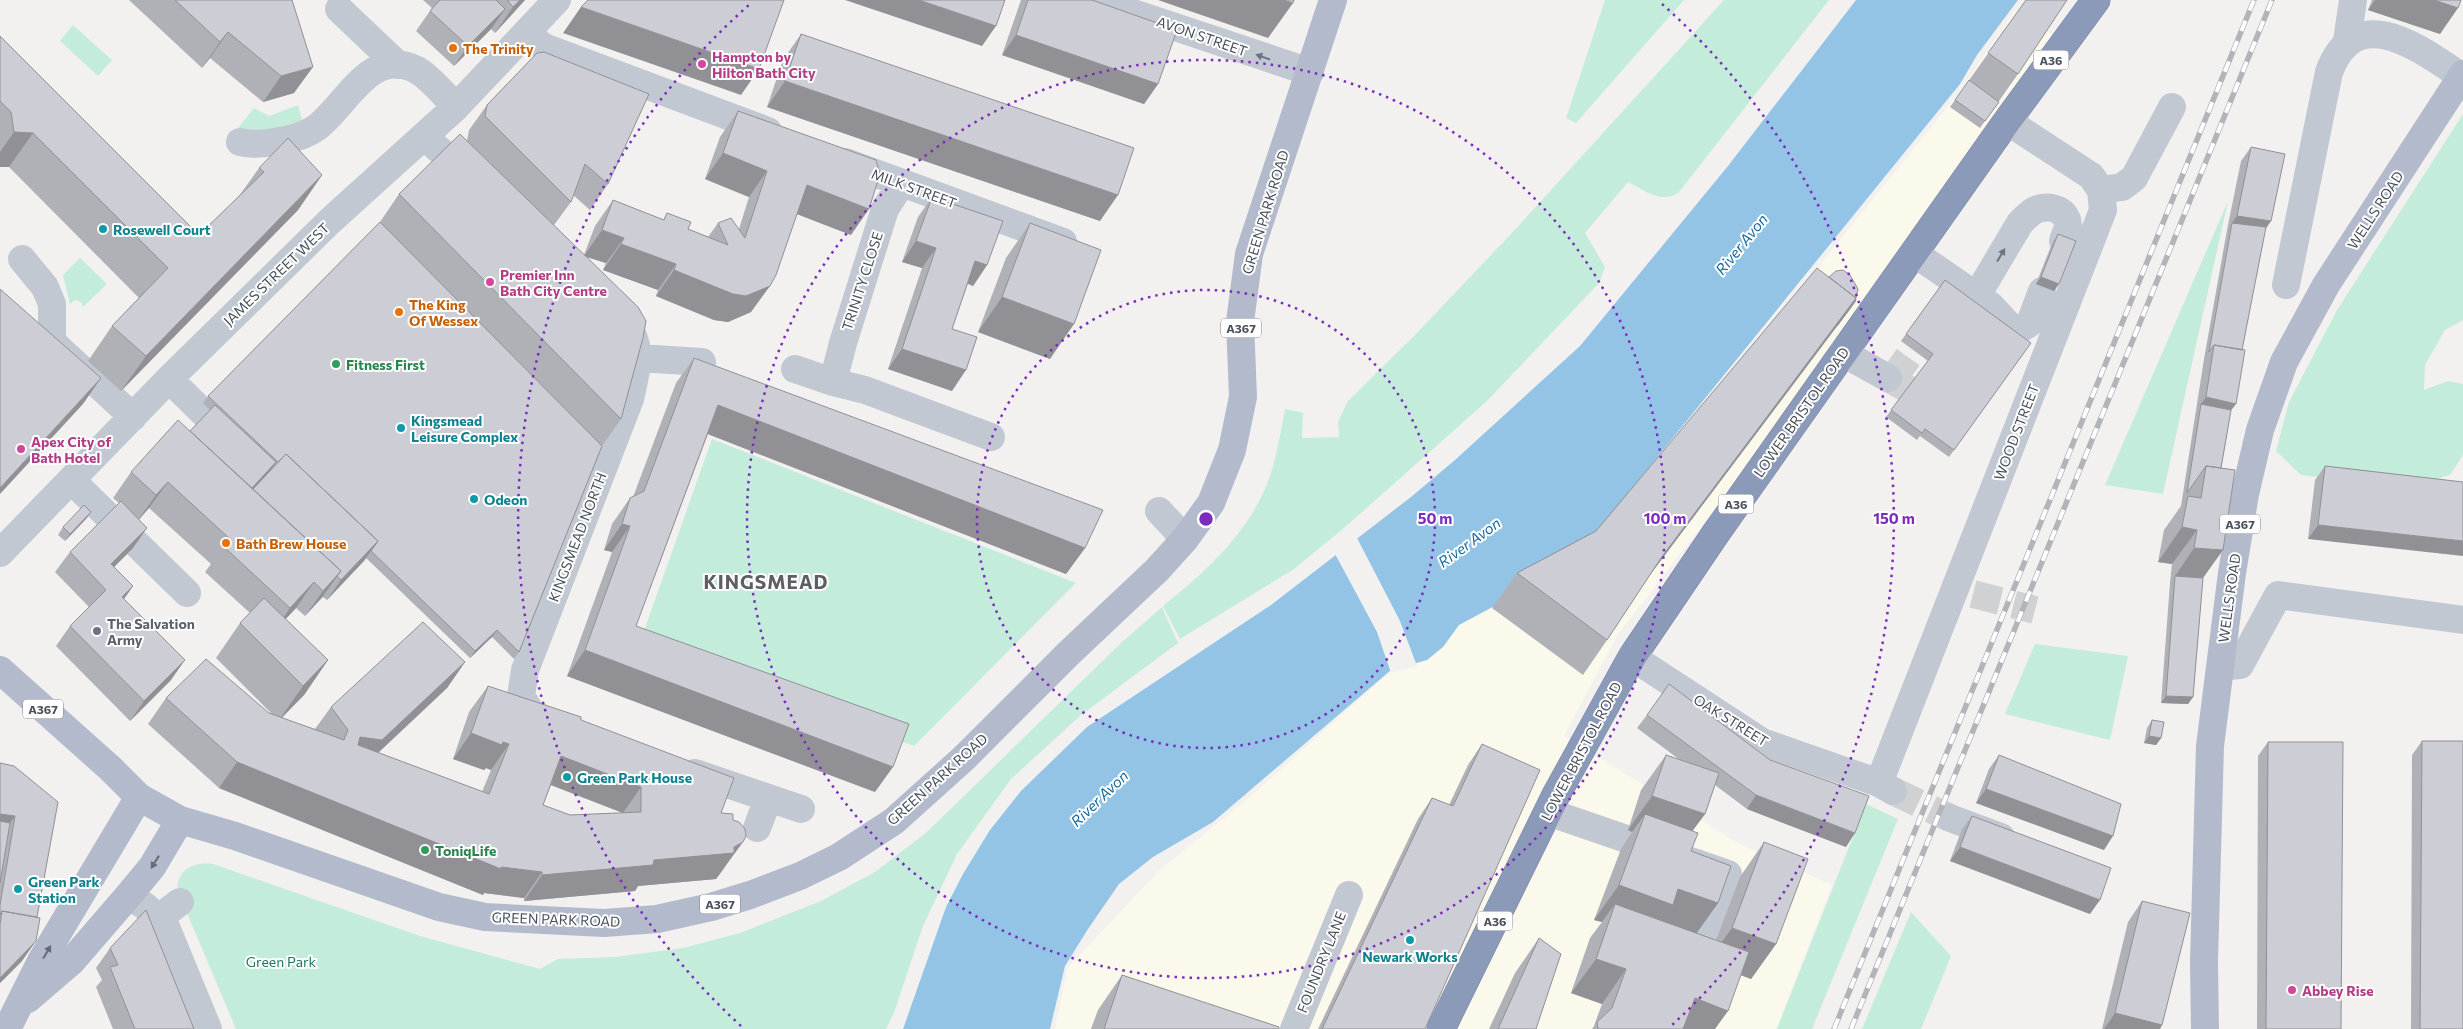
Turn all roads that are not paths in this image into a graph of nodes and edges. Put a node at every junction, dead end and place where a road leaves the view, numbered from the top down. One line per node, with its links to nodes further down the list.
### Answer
1 (557, 0): 7 (street, JAMES STREET WEST)
2 (1094, 0): 10 (street, AVON STREET, one-way to 2)
3 (1333, 0): 10 (main road, GREEN PARK ROAD)
4 (2096, 0): 14 (highway, LOWER BRISTOL ROAD / A36)
5 (2353, 0): 8 (street)
6 (343, 12): 9 (street)
7 (526, 34): 12 (street, JAMES STREET WEST); 16 (street)
8 (2348, 41): 11 (street); 26 (street)
9 (398, 65): 12 (street); 17 (street)
10 (1310, 72): 44 (main road, GREEN PARK ROAD / A367)
11 (2462, 75): 49 (main road, WELLS ROAD / A367)
12 (456, 106): 15 (street, JAMES STREET WEST)
13 (2172, 107): 20 (street)
14 (2007, 121): 20 (street); 24 (highway, LOWER BRISTOL ROAD / A36)
15 (424, 136): 21 (street); 37 (street, JAMES STREET WEST)
16 (787, 139)
17 (240, 142)
18 (822, 152): 19 (street, MILK STREET)
19 (901, 184): 23 (street, MILK STREET); 38 (street, TRINITY CLOSE)
20 (2101, 190): 53 (street, WOOD STREET)
21 (489, 195)
22 (2063, 241): 28 (street, one-way to 22)
23 (1081, 248)
24 (1914, 253): 28 (street); 32 (highway, LOWER BRISTOL ROAD / A36)
25 (22, 259): 31 (street)
26 (2286, 285)
27 (2042, 291): 28 (street)
28 (1976, 297)
29 (607, 305): 33 (street, KINGSMEAD NORTH)
30 (30, 324): 31 (street)
31 (52, 342): 39 (street)
32 (1843, 353): 36 (street); 48 (highway, LOWER BRISTOL ROAD / A36)
33 (639, 358): 34 (street); 51 (street, KINGSMEAD NORTH)
34 (702, 362)
35 (795, 368): 38 (street)
36 (1888, 378)
37 (169, 379): 39 (street, JAMES STREET WEST); 41 (street)
38 (833, 382): 40 (street)
39 (133, 417): 42 (street, JAMES STREET WEST)
40 (991, 437)
41 (250, 459)
42 (71, 480): 45 (street, JAMES STREET WEST); 46 (street)
43 (1159, 511): 44 (street)
44 (1185, 539): 59 (main road, GREEN PARK ROAD / A367)
45 (0, 553)
46 (187, 593)
47 (2463, 620): 49 (street)
48 (1632, 657): 53 (street, OAK STREET); 57 (highway, LOWER BRISTOL ROAD / A36)
49 (2220, 666): 71 (main road, WELLS ROAD / A367)
50 (0, 670): 54 (main road, GREEN PARK ROAD / A367)
51 (571, 730)
52 (674, 766): 55 (street)
53 (1886, 787)
54 (139, 797): 59 (main road, GREEN PARK ROAD / A367); 67 (main road, one-way to 54)
55 (768, 799): 56 (street); 60 (street)
56 (801, 809)
57 (1548, 812): 66 (street); 70 (highway, LOWER BRISTOL ROAD / A36)
58 (1950, 818): 61 (street)
59 (180, 820): 63 (main road, one-way to 63)
60 (757, 828)
61 (2022, 844)
62 (1348, 895): 69 (street, FOUNDRY LANE)
63 (128, 896): 65 (street); 67 (main road)
64 (180, 902): 65 (street)
65 (159, 918): 68 (street)
66 (1706, 933)
67 (11, 1020)
68 (208, 1029)
69 (1294, 1029)
70 (1441, 1029)
71 (2204, 1029)

